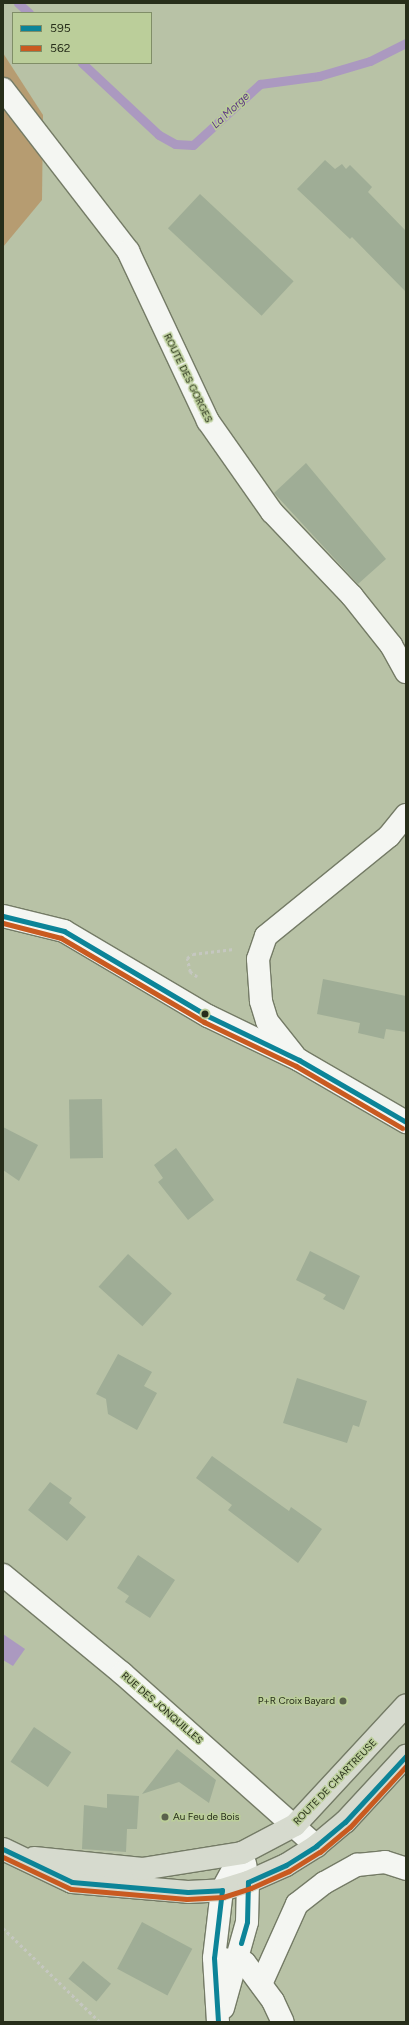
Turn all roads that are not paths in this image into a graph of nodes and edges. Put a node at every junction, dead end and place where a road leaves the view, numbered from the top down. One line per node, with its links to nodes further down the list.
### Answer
1 (3, 89): 2 (street, ROUTE DES GORGES)
2 (406, 672)
3 (406, 815): 5 (street)
4 (3, 916): 5 (street)
5 (299, 1060): 6 (street)
6 (406, 1122)
7 (3, 1575): 10 (street, RUE DES JONQUILLES)
8 (403, 1711): 10 (main road, ROUTE DE CHARTREUSE)
9 (406, 1756): 11 (main road, ROUTE DE CHARTREUSE)
10 (295, 1825): 11 (street, RUE DES JONQUILLES); 13 (main road, ROUTE DE CHARTREUSE)
11 (316, 1846): 15 (main road, ROUTE DE CHARTREUSE)
12 (11, 1853): 13 (main road, ROUTE DE CHARTREUSE); 16 (main road, ROUTE DE CHARTREUSE)
13 (242, 1853): 15 (street); 16 (street)
14 (406, 1869): 19 (street)
15 (248, 1882): 16 (main road, ROUTE DE CHARTREUSE); 18 (street)
16 (222, 1890): 17 (street)
17 (214, 1958): 18 (street); 18 (street)
18 (237, 1960): 19 (street)
19 (261, 1984): 20 (street)
20 (283, 2022)

